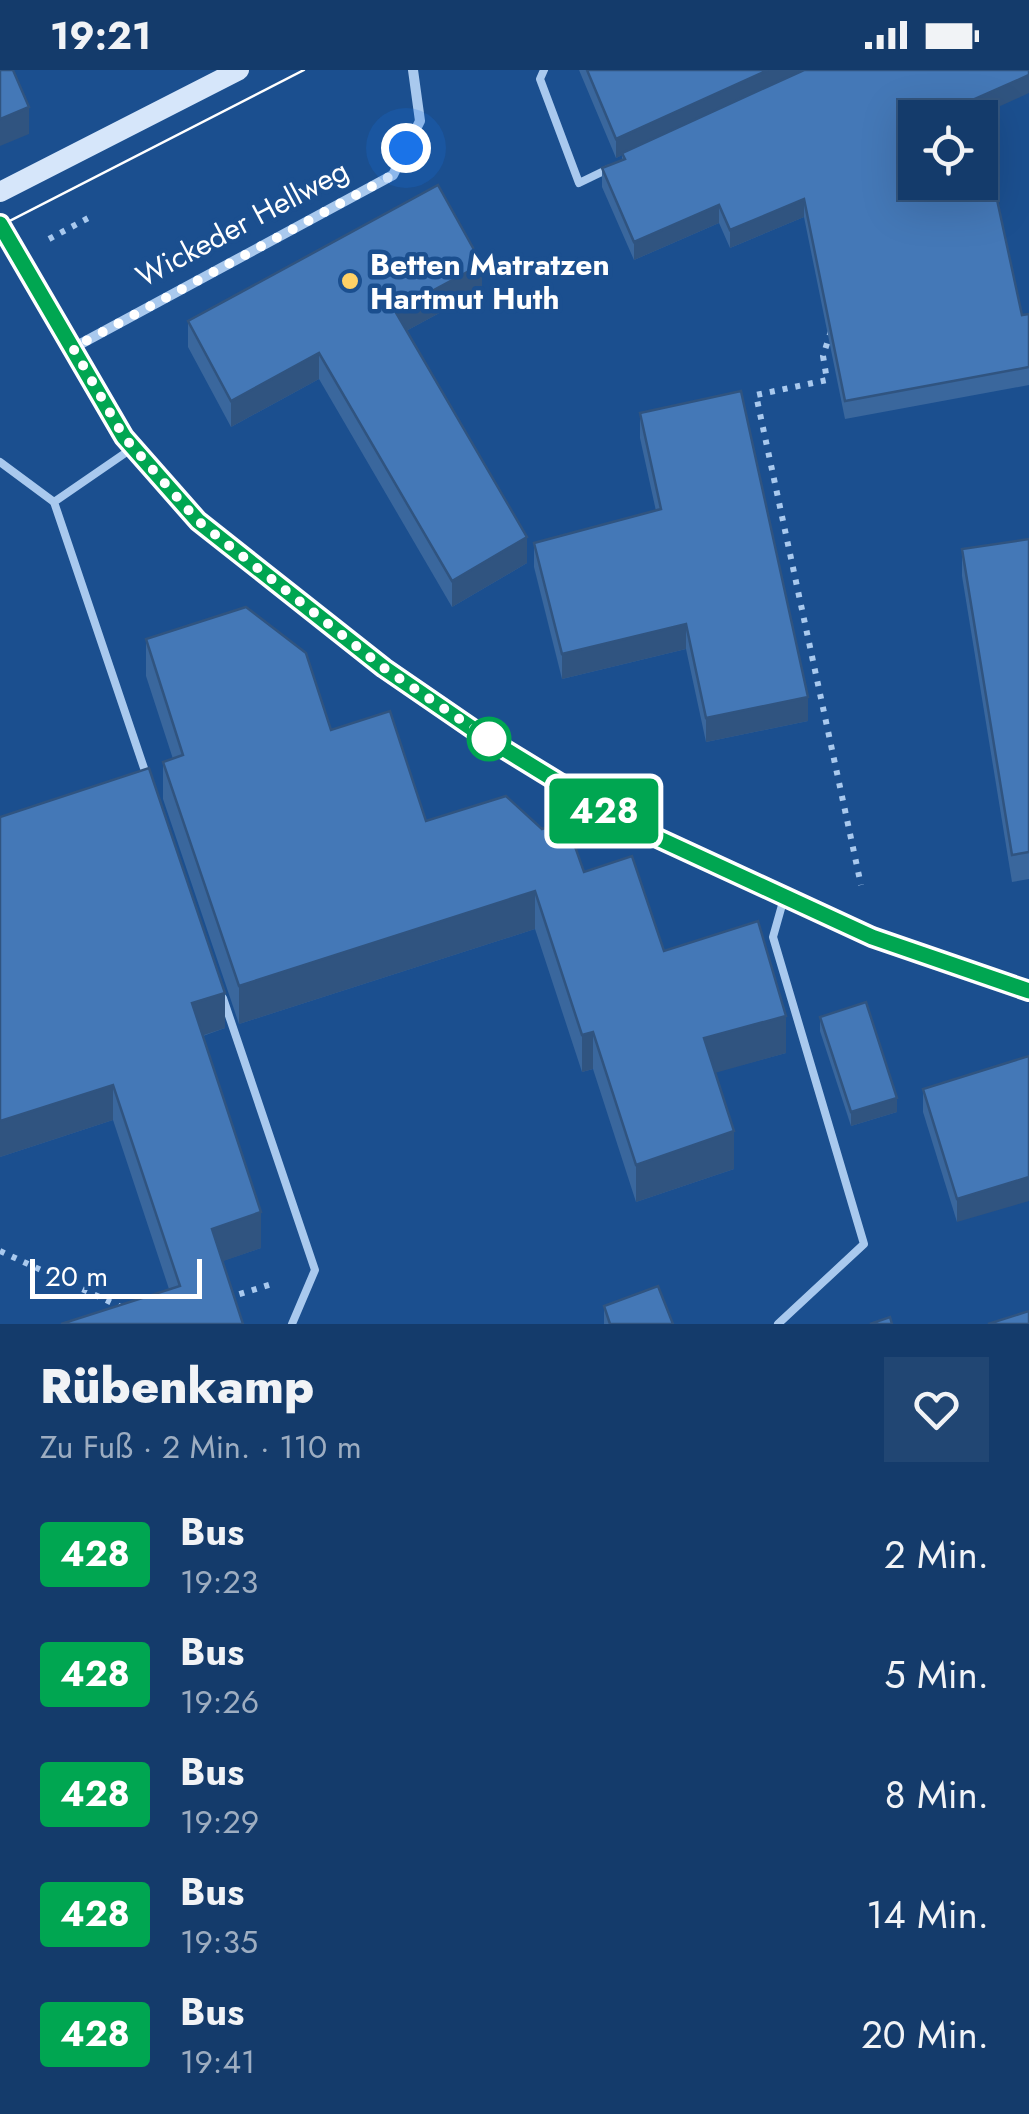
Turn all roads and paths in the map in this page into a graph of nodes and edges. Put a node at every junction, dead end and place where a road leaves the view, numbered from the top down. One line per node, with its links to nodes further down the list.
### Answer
1 (239, 70): 5 (main road)
2 (544, 70): 4 (lane)
3 (413, 71): 8 (street, Wickeder Hellweg)
4 (614, 166)
5 (0, 192)
6 (0, 223): 8 (street)
7 (832, 326): 13 (path)
8 (73, 348): 9 (street)
9 (134, 447): 11 (lane); 14 (street)
10 (0, 462): 11 (lane)
11 (54, 502): 12 (lane)
12 (149, 782)
13 (860, 885)
14 (784, 898): 16 (street); 22 (lane)
15 (218, 986): 18 (lane)
16 (1029, 991)
17 (0, 1251): 20 (path)
18 (315, 1270): 19 (path); 21 (lane)
19 (224, 1299)
20 (134, 1314)
21 (292, 1324)
22 (778, 1324)

